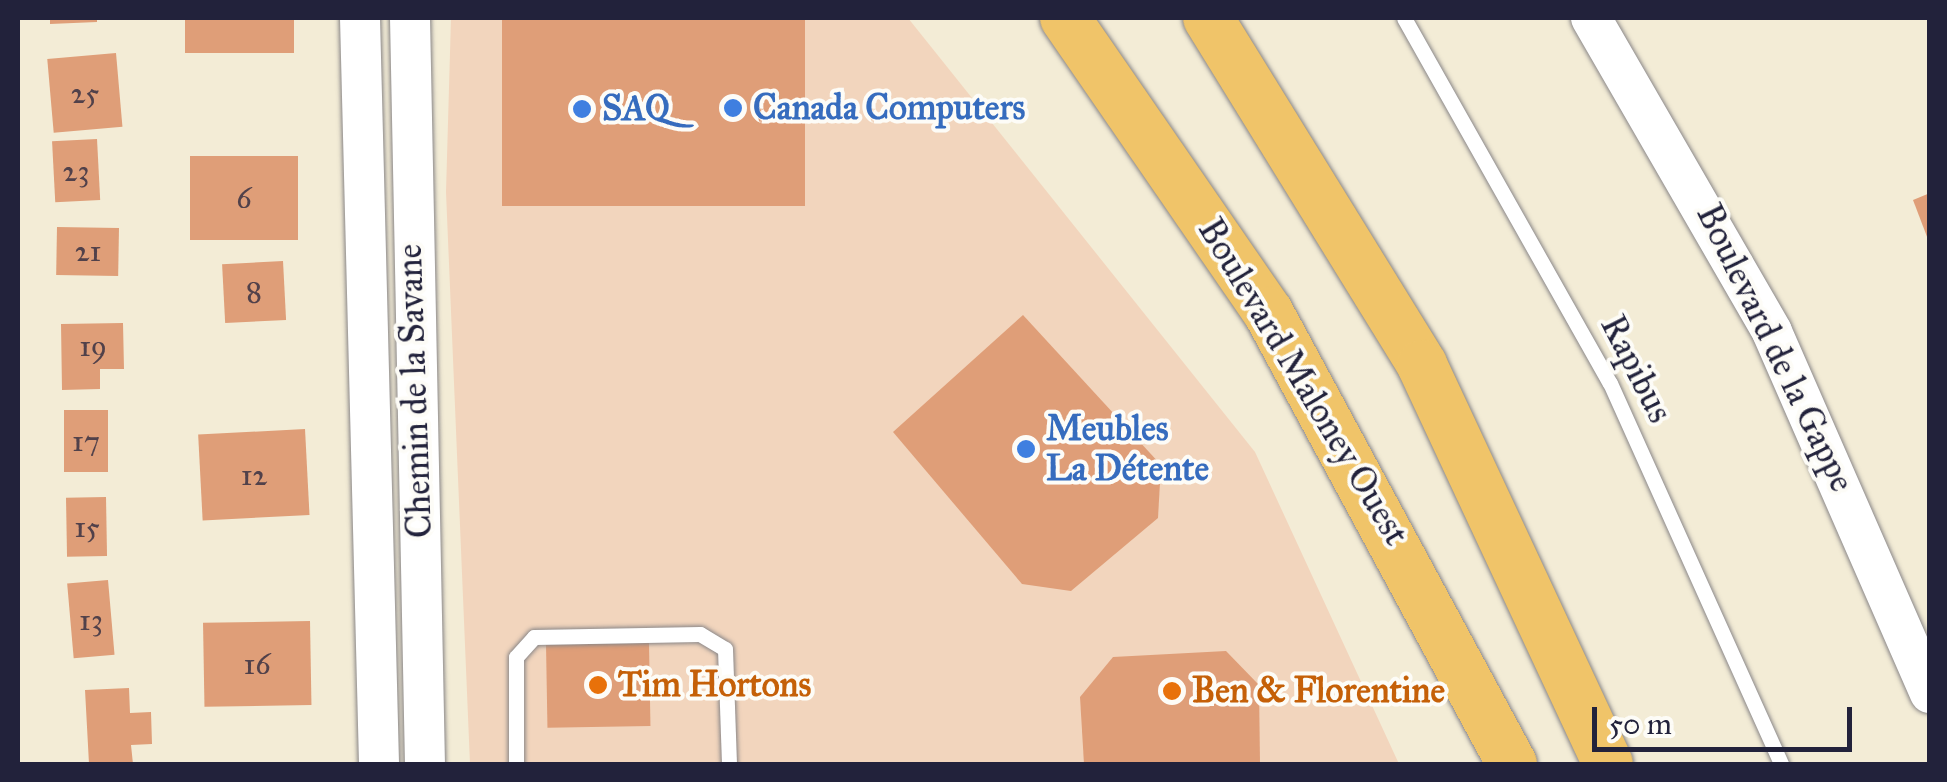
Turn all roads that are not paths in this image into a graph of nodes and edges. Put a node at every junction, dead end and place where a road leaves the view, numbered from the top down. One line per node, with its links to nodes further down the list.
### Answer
1 (360, 18): 8 (street, Chemin de la Savane)
2 (410, 18): 9 (street, Chemin de la Savane)
3 (1066, 18): 12 (main road, Boulevard Maloney Ouest)
4 (1208, 18): 13 (main road)
5 (1404, 18): 14 (lane, Rapibus)
6 (1591, 18): 7 (street, Boulevard de la Gappe)
7 (1930, 694)
8 (379, 764)
9 (426, 764)
10 (516, 764): 11 (lane)
11 (729, 764)
12 (1512, 764)
13 (1608, 764)
14 (1781, 764)

